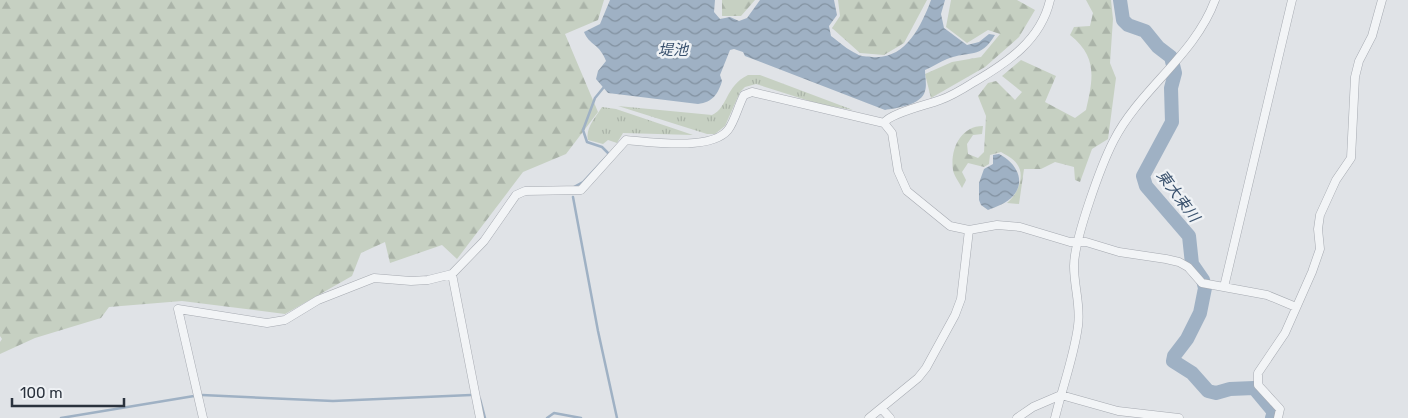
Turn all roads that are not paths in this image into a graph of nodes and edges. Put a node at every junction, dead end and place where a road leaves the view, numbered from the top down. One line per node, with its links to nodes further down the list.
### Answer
1 (1050, 0): 5 (street)
2 (1215, 0): 7 (street)
3 (1292, 0): 9 (street)
4 (1382, 0): 10 (street)
5 (884, 123): 6 (street); 8 (street)
6 (969, 230): 7 (street); 12 (street)
7 (1078, 242): 9 (street); 11 (street)
8 (452, 274): 13 (street); 14 (street)
9 (1224, 287): 10 (street)
10 (1296, 307): 20 (street)
11 (1060, 395): 17 (street); 18 (street); 19 (street)
12 (882, 409): 15 (street); 16 (street)
13 (203, 418)
14 (480, 418)
15 (869, 418)
16 (890, 418)
17 (1017, 418)
18 (1055, 418)
19 (1178, 418)
20 (1278, 418)

